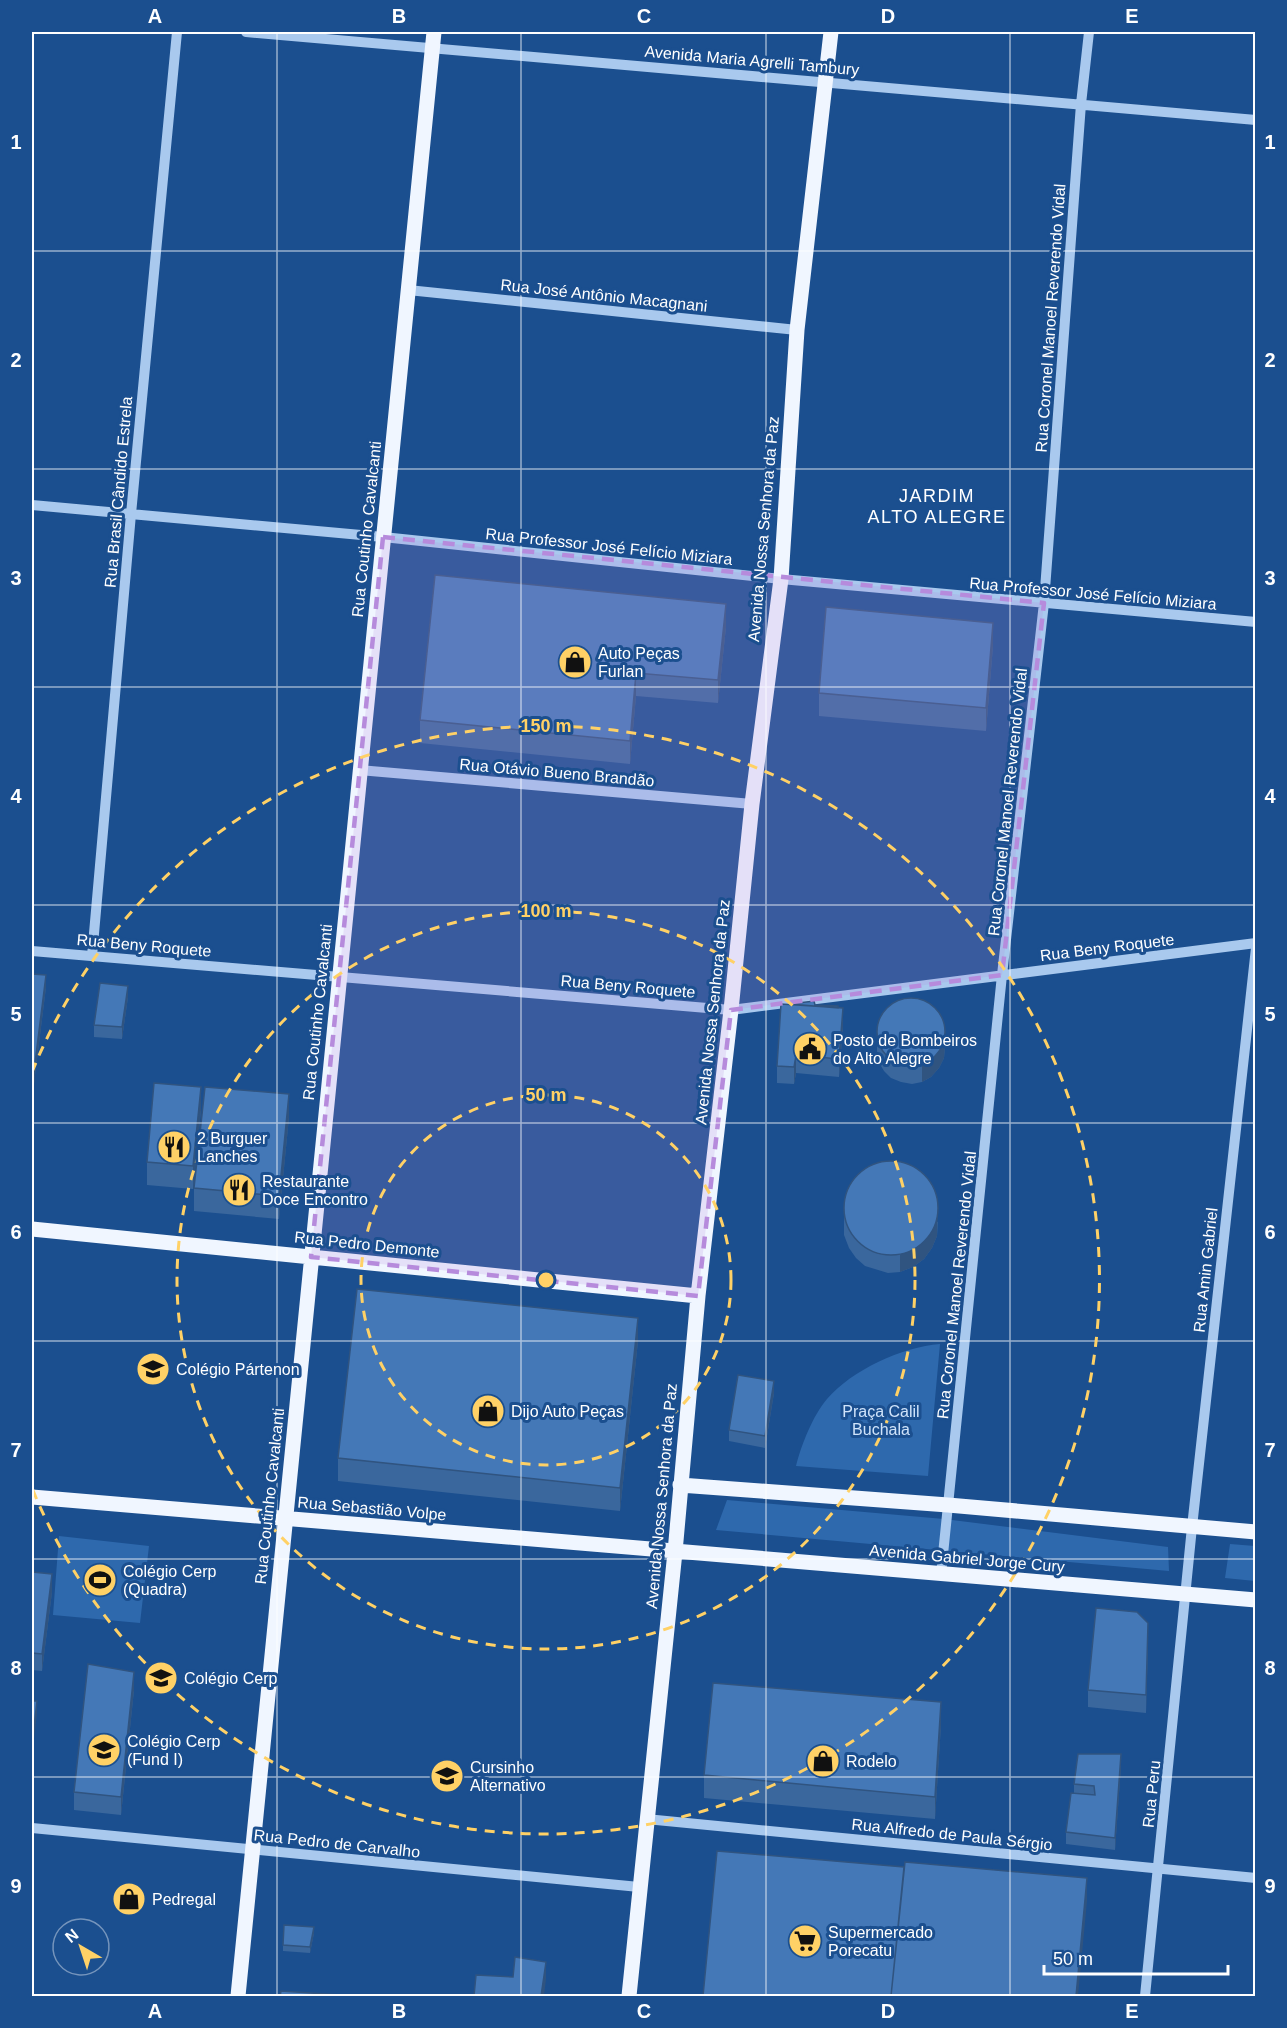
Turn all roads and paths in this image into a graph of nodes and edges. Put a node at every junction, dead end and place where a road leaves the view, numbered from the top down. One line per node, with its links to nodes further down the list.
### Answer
1 (177, 32): 13 (street, Rua Brasil Cândido Estrela)
2 (246, 32): 6 (street, Avenida Maria Agrelli Tambury)
3 (434, 32): 6 (main road, Rua Coutinho Cavalcanti)
4 (831, 32): 7 (main road, Avenida Nossa Senhora da Paz)
5 (1089, 32): 8 (street, Rua Coronel Manoel Reverendo Vidal)
6 (432, 48): 7 (street, Avenida Maria Agrelli Tambury); 10 (main road, Rua Coutinho Cavalcanti)
7 (825, 82): 8 (street, Avenida Maria Agrelli Tambury); 11 (main road, Avenida Nossa Senhora da Paz)
8 (1081, 104): 9 (street, Avenida Maria Agrelli Tambury); 16 (street, Rua Coronel Manoel Reverendo Vidal)
9 (1256, 120)
10 (408, 290): 11 (street, Rua José Antônio Macagnani); 14 (main road, Rua Coutinho Cavalcanti)
11 (797, 330): 15 (main road, Avenida Nossa Senhora da Paz)
12 (32, 505): 13 (street, Rua Professor José Felício Miziara)
13 (131, 514): 14 (street, Rua Professor José Felício Miziara); 23 (street, Rua Brasil Cândido Estrela)
14 (383, 537): 15 (street, Rua Professor José Felício Miziara); 18 (main road, Rua Coutinho Cavalcanti)
15 (781, 579): 16 (street, Rua Professor José Felício Miziara); 19 (main road, Avenida Nossa Senhora da Paz)
16 (1044, 603): 17 (street, Rua Professor José Felício Miziara); 24 (street, Rua Coronel Manoel Reverendo Vidal)
17 (1256, 622)
18 (359, 770): 19 (street, Rua Otávio Bueno Brandão); 25 (main road, Rua Coutinho Cavalcanti)
19 (752, 804): 26 (main road, Avenida Nossa Senhora da Paz)
20 (1256, 943): 24 (street, Rua Beny Roquete)
21 (1256, 948): 34 (street, Rua Amin Gabriel)
22 (32, 951): 23 (street, Rua Beny Roquete)
23 (92, 956): 25 (street, Rua Beny Roquete)
24 (1002, 975): 26 (street, Rua Beny Roquete); 32 (street, Rua Coronel Manoel Reverendo Vidal)
25 (339, 977): 26 (street, Rua Beny Roquete); 28 (main road, Rua Coutinho Cavalcanti)
26 (731, 1010): 29 (main road, Avenida Nossa Senhora da Paz)
27 (32, 1229): 28 (main road, Rua Pedro Demonte)
28 (311, 1257): 29 (main road, Rua Pedro Demonte); 33 (main road, Rua Coutinho Cavalcanti)
29 (698, 1296): 30 (main road, Avenida Nossa Senhora da Paz)
30 (680, 1485): 32 (main road); 36 (main road, Avenida Nossa Senhora da Paz)
31 (32, 1497): 33 (main road, Rua Sebastião Volpe)
32 (948, 1505): 34 (main road); 37 (street, Rua Coronel Manoel Reverendo Vidal)
33 (284, 1519): 36 (main road, Rua Sebastião Volpe); 42 (main road, Rua Coutinho Cavalcanti)
34 (1192, 1527): 35 (main road); 38 (street, Rua Amin Gabriel)
35 (1256, 1532)
36 (675, 1552): 37 (main road, Avenida Gabriel Jorge Cury); 40 (main road, Avenida Nossa Senhora da Paz)
37 (941, 1574): 38 (main road, Avenida Gabriel Jorge Cury)
38 (1186, 1594): 39 (main road, Avenida Gabriel Jorge Cury); 43 (street, Rua Peru)
39 (1256, 1600)
40 (646, 1819): 43 (street, Rua Alfredo de Paula Sérgio); 45 (main road, Avenida Nossa Senhora da Paz)
41 (32, 1828): 42 (street, Rua Pedro de Carvalho)
42 (252, 1850): 45 (street, Rua Pedro de Carvalho); 46 (main road, Rua Coutinho Cavalcanti)
43 (1158, 1869): 44 (street, Rua Alfredo de Paula Sérgio); 48 (street, Rua Peru)
44 (1256, 1878)
45 (639, 1887): 47 (main road, Avenida Nossa Senhora da Paz)
46 (238, 1996)
47 (629, 1996)
48 (1145, 1996)

